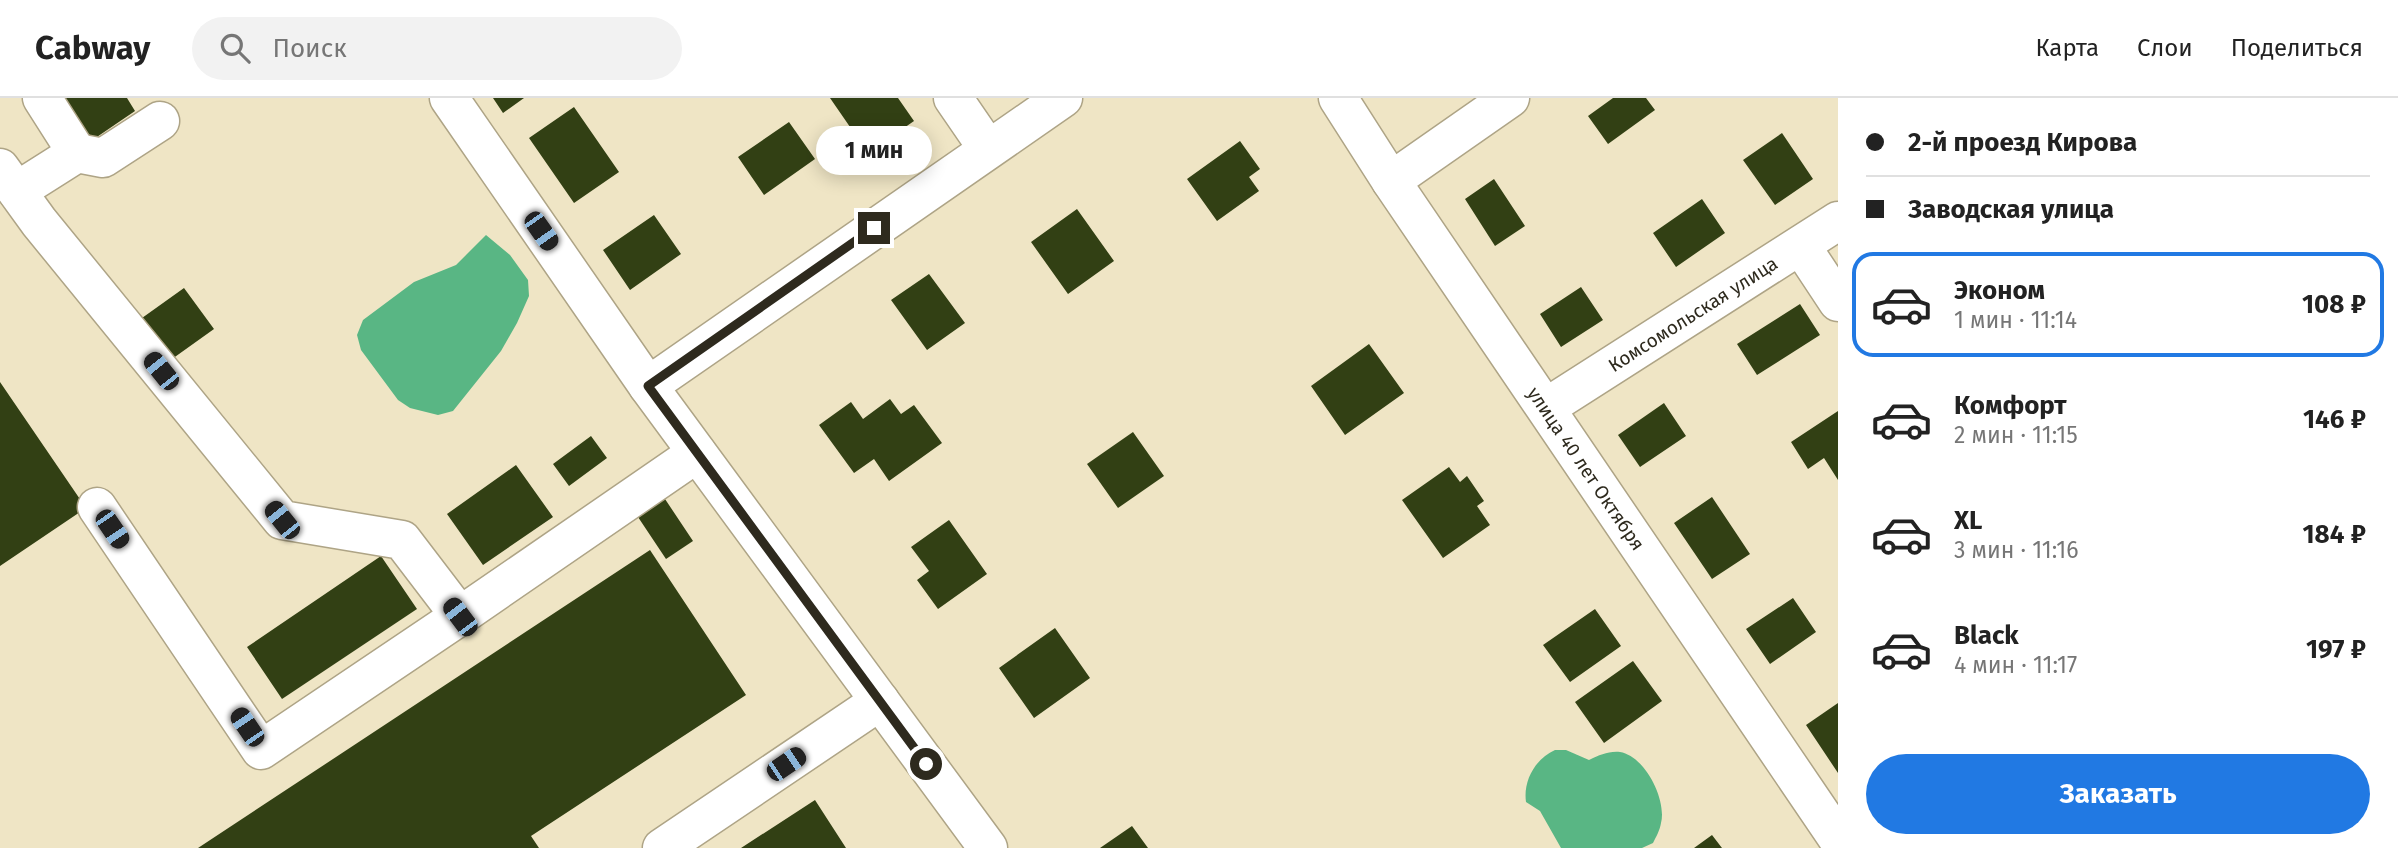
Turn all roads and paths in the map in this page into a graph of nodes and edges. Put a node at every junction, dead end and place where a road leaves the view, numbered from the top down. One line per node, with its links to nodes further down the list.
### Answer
1 (42, 98): 9 (street)
2 (449, 98): 15 (street)
3 (953, 98): 8 (street)
4 (1063, 98): 8 (street)
5 (1338, 98): 11 (street, улица 40 лет Октября)
6 (1510, 98): 11 (street)
7 (160, 121): 9 (street)
8 (988, 149): 15 (street)
9 (77, 153): 10 (street)
10 (8, 180): 19 (street)
11 (1391, 181): 16 (street, улица 40 лет Октября)
12 (1838, 221): 13 (street, Комсомольская улица)
13 (1801, 247): 14 (street); 16 (street, Комсомольская улица)
14 (1838, 302)
15 (648, 386): 17 (street)
16 (1547, 407): 21 (street, улица 40 лет Октября)
17 (697, 453): 19 (street); 20 (street)
18 (97, 507): 19 (street)
19 (460, 617)
20 (880, 702): 22 (street); 23 (street)
21 (1838, 839)
22 (662, 848)
23 (988, 848)

